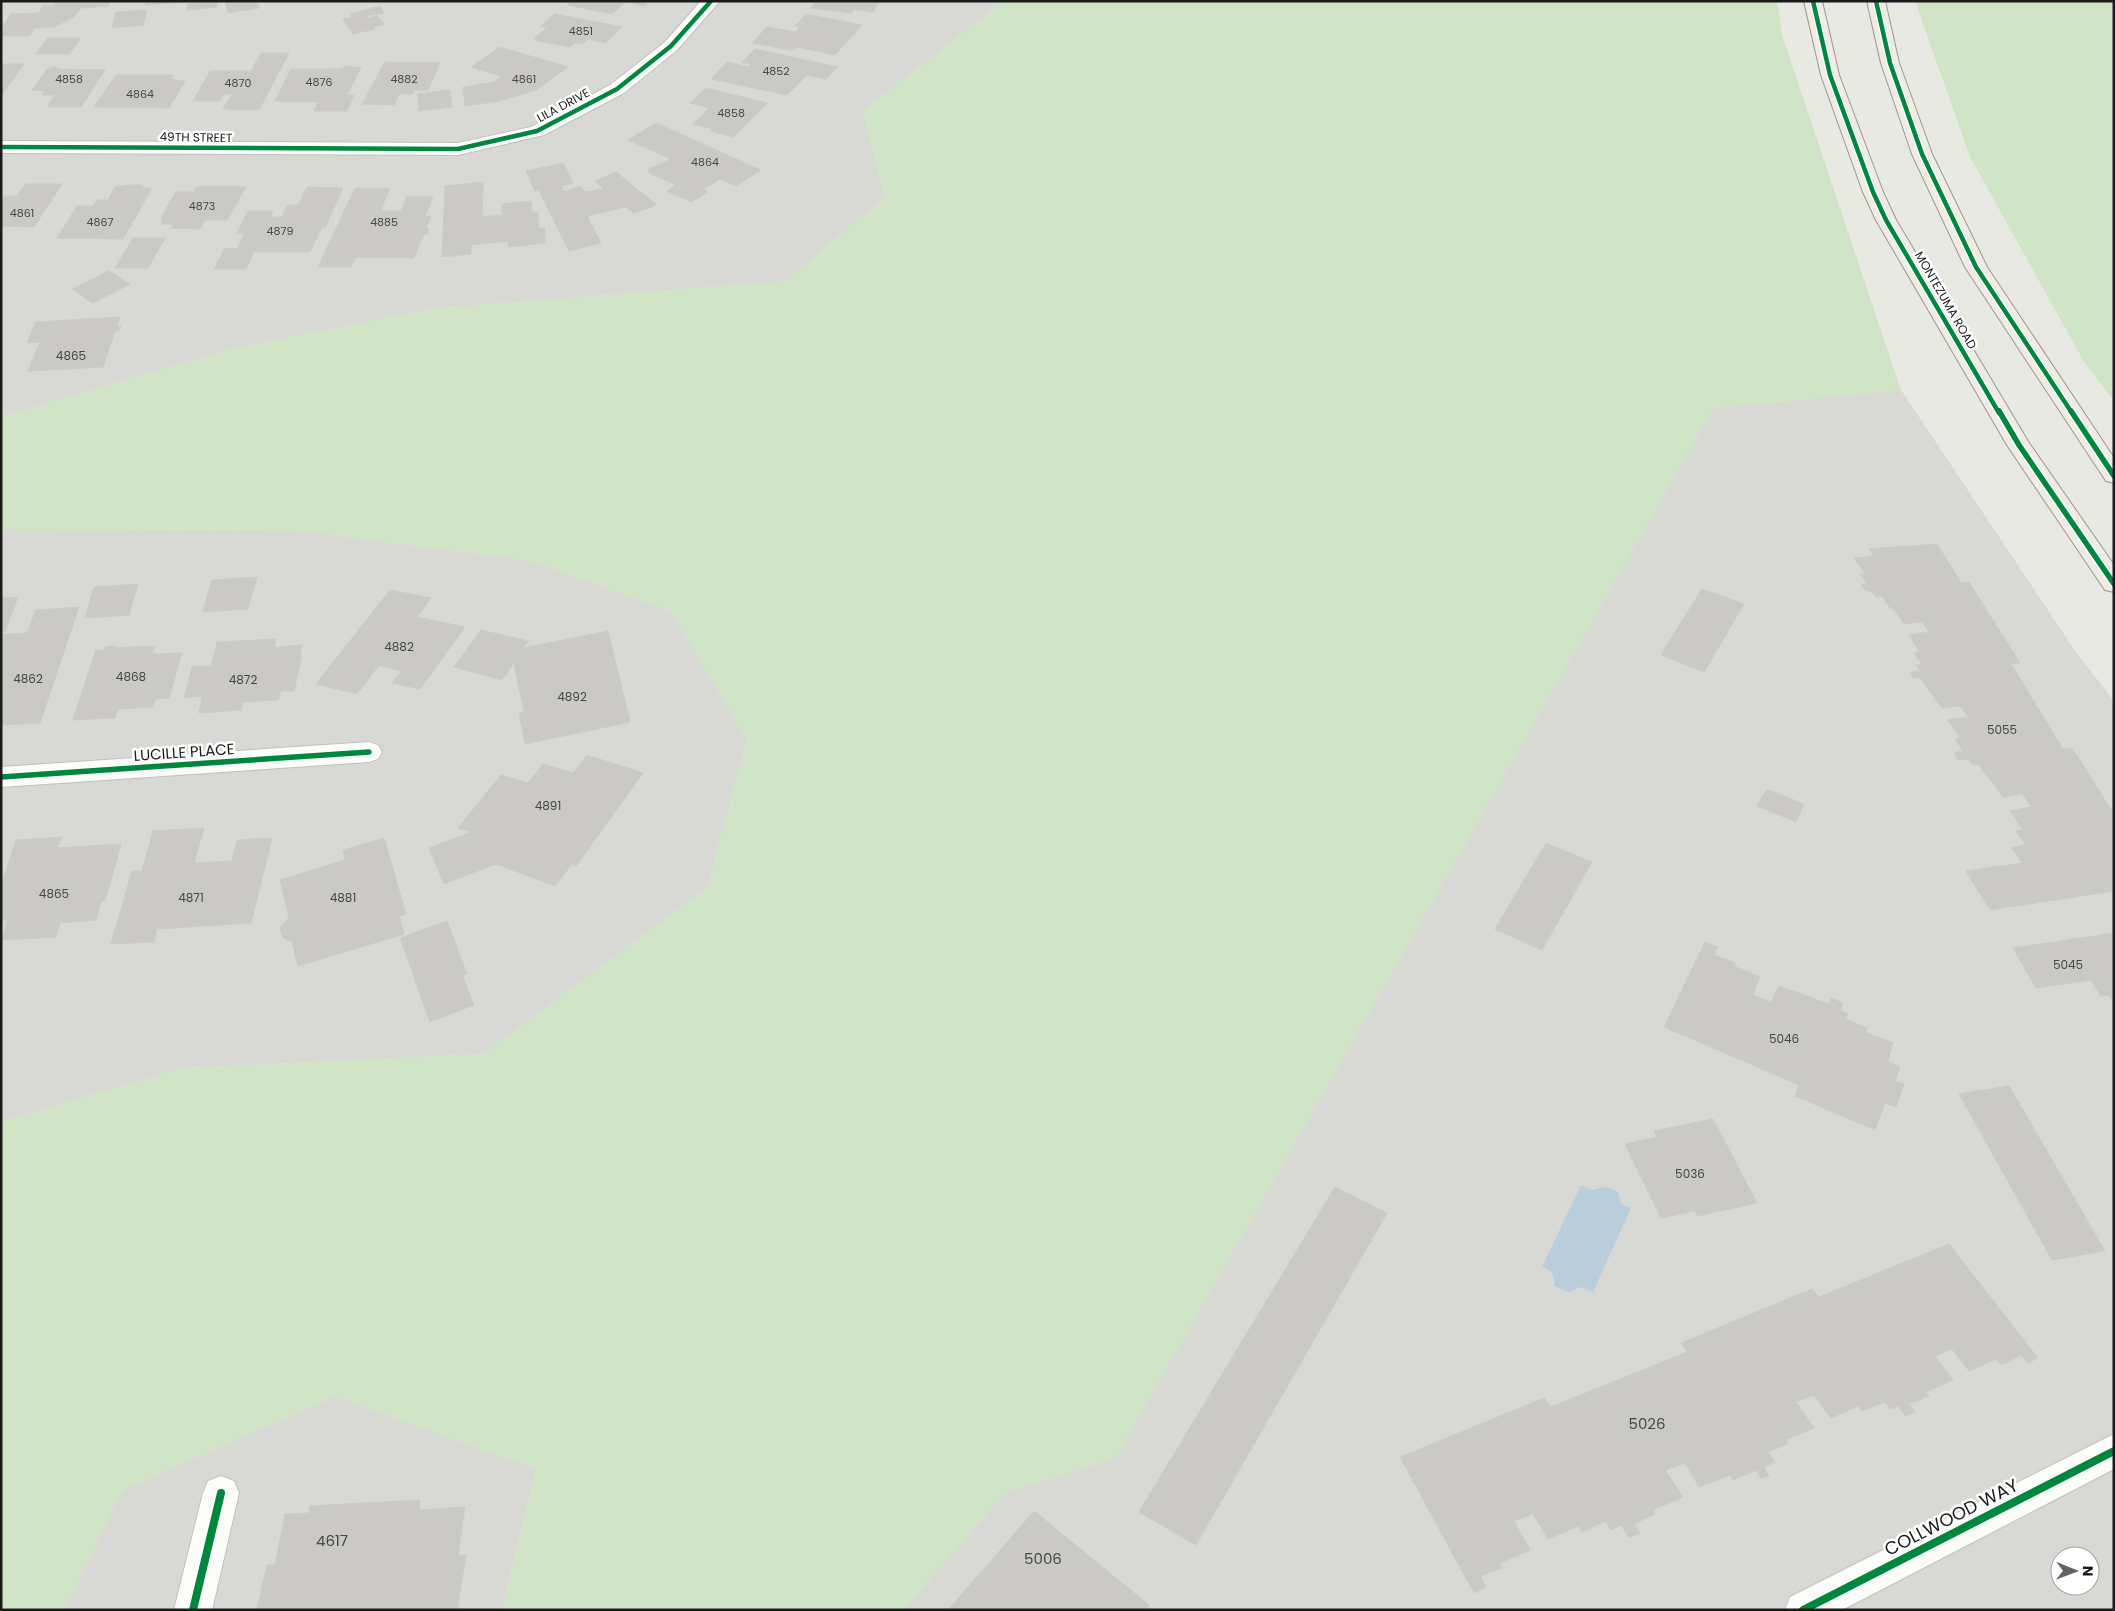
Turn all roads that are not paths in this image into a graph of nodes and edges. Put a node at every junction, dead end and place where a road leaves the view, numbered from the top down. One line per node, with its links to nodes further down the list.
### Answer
1 (711, 1): 5 (street, LILA DRIVE)
2 (1814, 1): 7 (main road, MONTEZUMA ROAD)
3 (1876, 1): 6 (main road)
4 (1, 147): 5 (street, 49TH STREET)
5 (390, 150)
6 (2114, 476)
7 (2114, 584)
8 (369, 752): 9 (street, LUCILLE PLACE)
9 (1, 777)
10 (2114, 1451): 13 (street, COLLWOOD WAY)
11 (221, 1493): 12 (street)
12 (193, 1610)
13 (1803, 1610)

